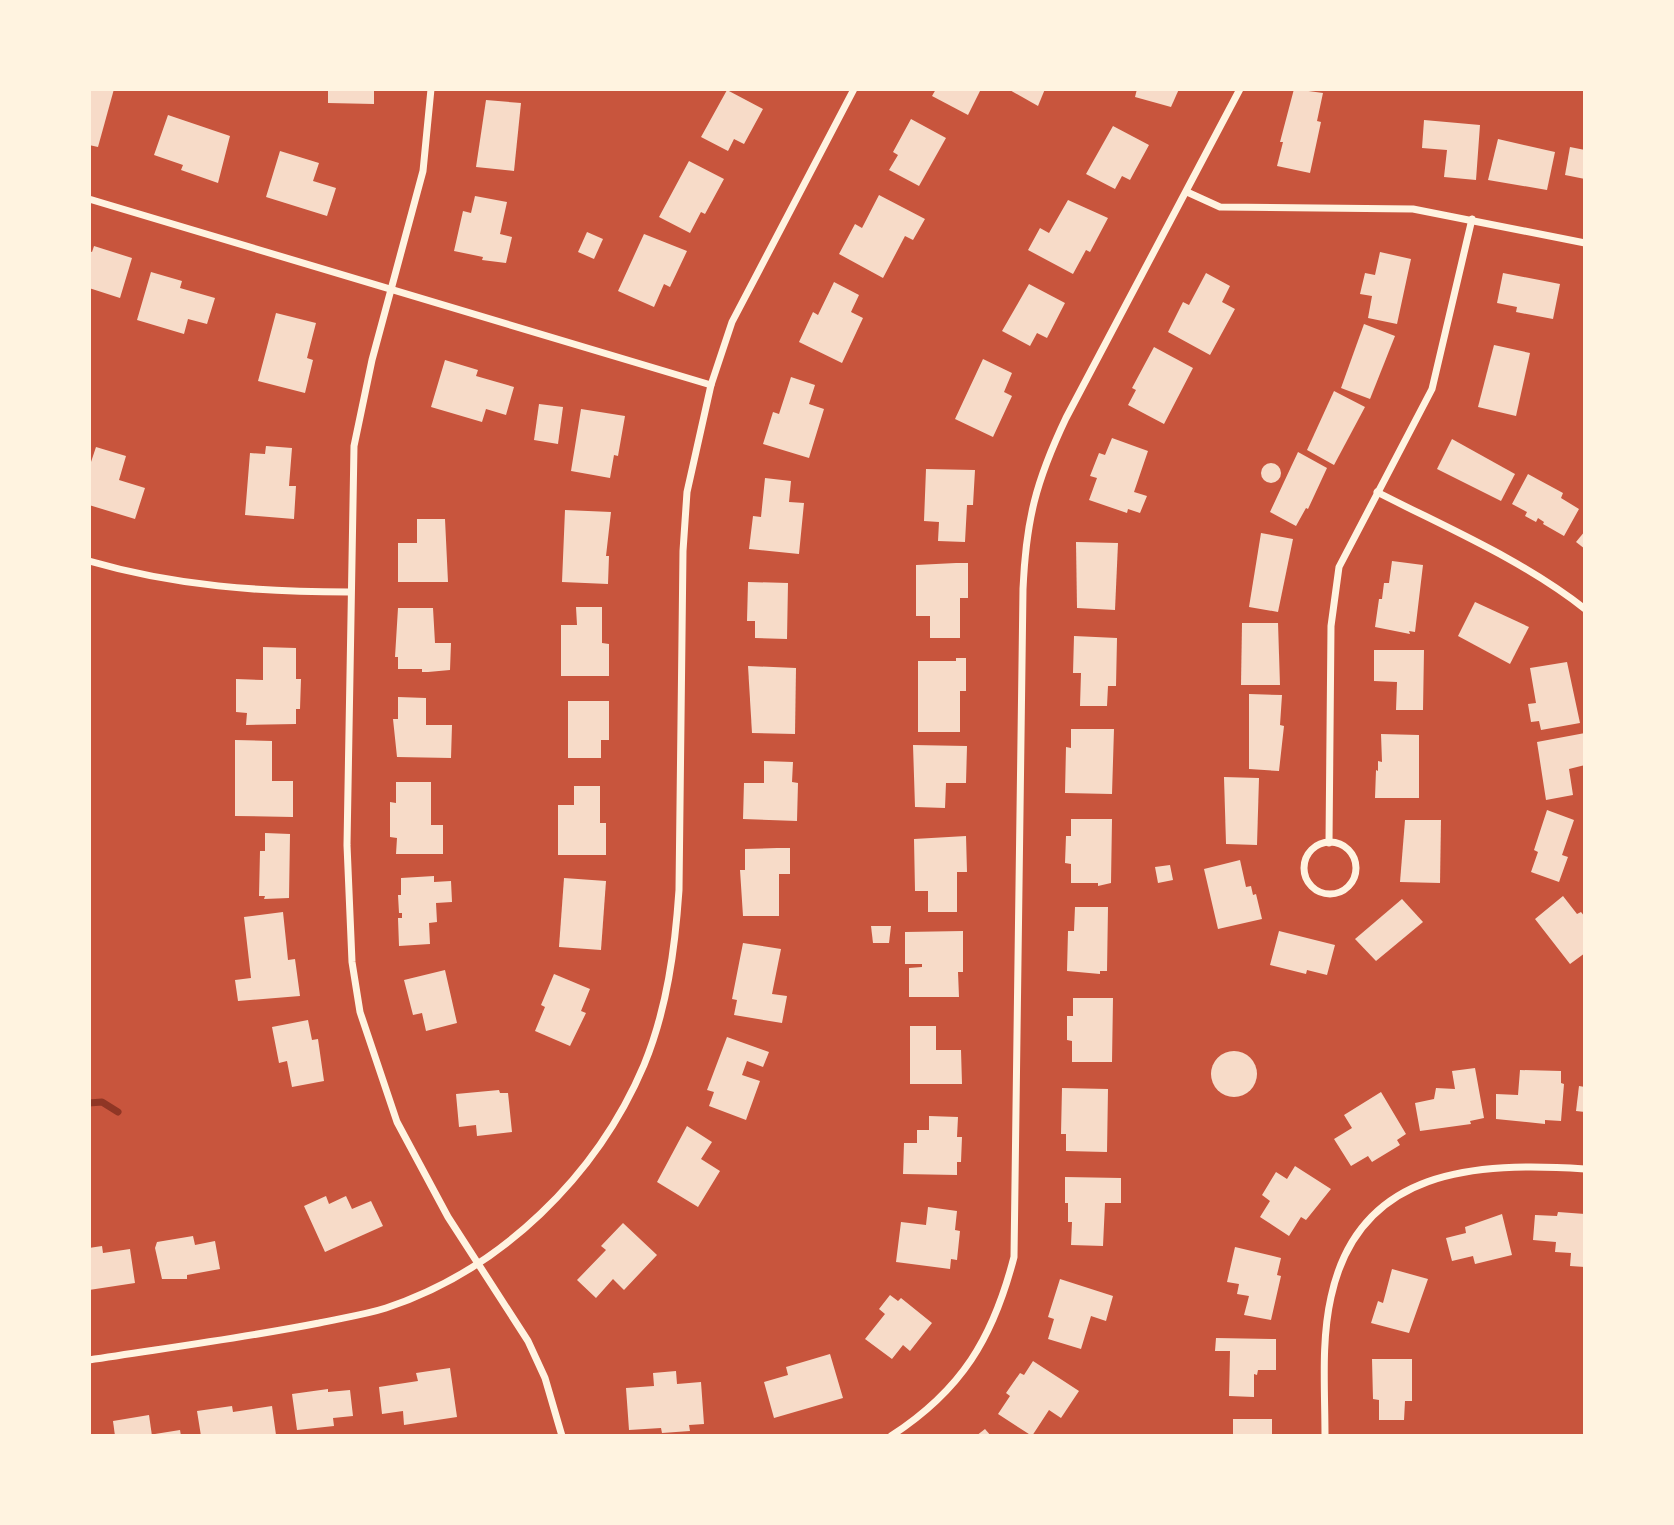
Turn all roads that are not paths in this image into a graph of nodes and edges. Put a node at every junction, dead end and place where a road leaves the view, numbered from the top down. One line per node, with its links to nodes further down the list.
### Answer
1 (431, 89): 8 (street)
2 (854, 89): 9 (street)
3 (1240, 89): 4 (street)
4 (1187, 192): 6 (street); 19 (street)
5 (89, 199): 8 (street)
6 (1472, 219): 7 (street); 10 (street)
7 (1585, 243)
8 (392, 291): 9 (street); 12 (street)
9 (711, 385): 16 (street)
10 (1377, 492): 13 (street); 14 (street)
11 (89, 561): 12 (street)
12 (349, 592): 16 (street)
13 (1585, 609)
14 (1329, 843): 14 (street)
15 (1585, 1170): 20 (street)
16 (480, 1263): 17 (street); 18 (street)
17 (89, 1360)
18 (562, 1436)
19 (891, 1436)
20 (1325, 1436)

